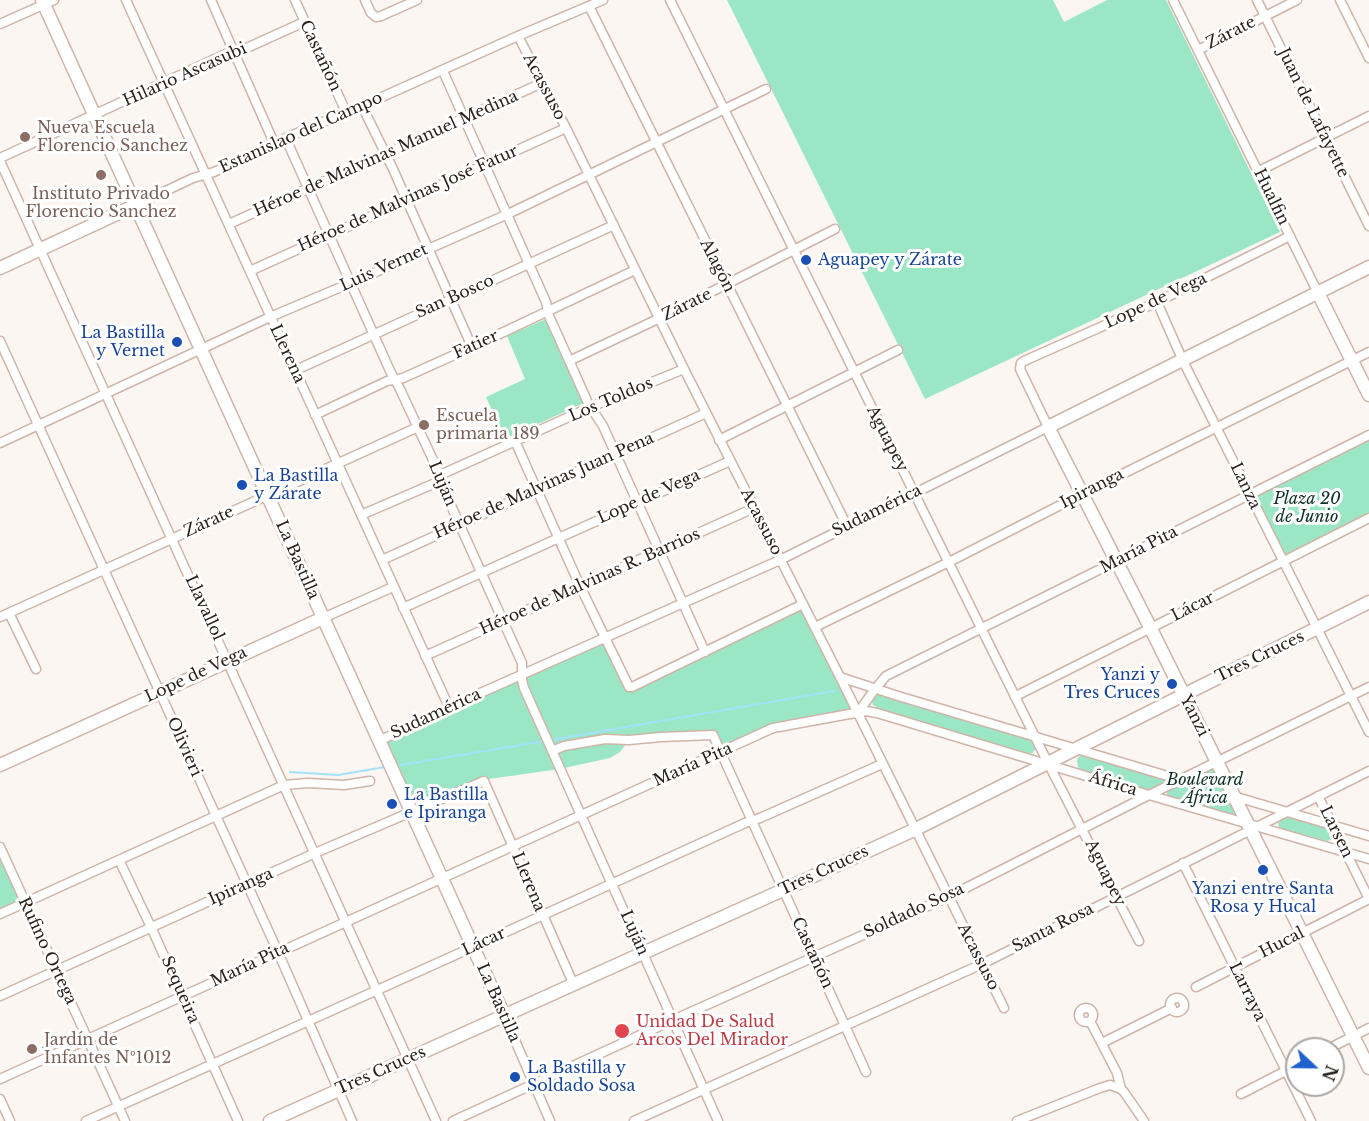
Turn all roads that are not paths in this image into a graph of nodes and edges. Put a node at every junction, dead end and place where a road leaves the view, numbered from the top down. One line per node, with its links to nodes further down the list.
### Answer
1 (126, 0): 22 (street, Llerena)
2 (211, 0): 19 (street)
3 (295, 0): 15 (street, Castañón)
4 (365, 0): 5 (street)
5 (417, 0)
6 (603, 0): 13 (street, Estanislao del Campo)
7 (670, 0): 26 (street, Aguapey)
8 (1173, 0): 18 (street, Hualfin)
9 (1257, 0): 14 (street, Juan de Lafayette)
10 (1296, 0): 14 (street, Zárate)
11 (1340, 0): 20 (street)
12 (47, 2): 16 (street); 28 (street, La Bastilla)
13 (589, 6): 17 (street, Estanislao del Campo); 34 (street, Alagón)
14 (1265, 16): 18 (street, Zárate); 32 (street, Juan de Lafayette)
15 (304, 22): 19 (street, Hilario Ascasubi); 27 (street, Castañón)
16 (0, 24)
17 (518, 36): 21 (street, Estanislao del Campo); 23 (street, Acassuso)
18 (1198, 50): 39 (street, Hualfin)
19 (235, 52): 22 (street, Hilario Ascasubi); 35 (street)
20 (1369, 58)
21 (443, 71): 25 (street, Estanislao del Campo); 30 (street)
22 (164, 83): 28 (street, Hilario Ascasubi); 40 (street, Llerena)
23 (542, 83): 30 (street, Héroe de Malvinas Manuel Medina); 31 (street, Acassuso)
24 (766, 89): 26 (street, Luis Vernet)
25 (363, 106): 27 (street, Estanislao del Campo); 36 (street)
26 (724, 109): 34 (street, Luis Vernet); 54 (street, Aguapey)
27 (346, 112): 33 (street, Estanislao del Campo)
28 (95, 114): 37 (street, Hilario Ascasubi); 44 (street, La Bastilla)
29 (1369, 116): 32 (street)
30 (464, 119): 36 (street, Héroe de Malvinas Manuel Medina); 38 (street)
31 (566, 128): 38 (street, Héroe de Malvinas José Fatur); 41 (street, Acassuso)
32 (1325, 138): 39 (street); 48 (street, Juan de Lafayette)
33 (286, 139): 35 (street, Estanislao del Campo); 42 (street, Luján)
34 (655, 142): 41 (street, Luis Vernet); 61 (street, Alagón)
35 (274, 143): 40 (street, Estanislao del Campo)
36 (386, 154): 42 (street, Héroe de Malvinas Manuel Medina); 43 (street)
37 (0, 159): 53 (street, Llavallol)
38 (484, 164): 43 (street, Héroe de Malvinas José Fatur); 45 (street)
39 (1259, 171): 51 (street, Hualfin)
40 (205, 174): 44 (street, Estanislao del Campo); 46 (street, Llerena)
41 (588, 176): 45 (street, Luis Vernet); 47 (street, Acassuso)
42 (308, 190): 46 (street, Héroe de Malvinas Manuel Medina); 50 (street, Luján)
43 (406, 200): 50 (street, Héroe de Malvinas José Fatur); 52 (street)
44 (136, 205): 53 (street, Estanislao del Campo); 71 (street, La Bastilla)
45 (507, 214): 52 (street, Luis Vernet); 55 (street)
46 (230, 224): 59 (street, Llerena)
47 (614, 225): 55 (street, San Bosco); 58 (street, Acassuso)
48 (1369, 226)
49 (835, 229): 54 (street, Zárate)
50 (328, 235): 59 (street, Héroe de Malvinas José Fatur); 60 (street, Luján)
51 (1290, 236): 62 (street, Hualfin); 64 (street, Lope de Vega)
52 (428, 248): 60 (street, Luis Vernet); 63 (street)
53 (40, 249): 56 (street, Estanislao del Campo); 82 (street, Llavallol)
54 (794, 250): 61 (street, Zárate); 80 (street, Aguapey)
55 (529, 264): 63 (street, San Bosco); 65 (street)
56 (0, 267)
57 (1369, 267): 62 (street, Sudamérica)
58 (635, 270): 65 (street, Fatier); 67 (street, Acassuso)
59 (250, 271): 66 (street, Llerena)
60 (350, 283): 66 (street, Luis Vernet); 68 (street, Luján)
61 (727, 285): 67 (street, Zárate); 84 (street, Alagón)
62 (1318, 293): 74 (street, Hualfin); 76 (street, Sudamérica)
63 (451, 298): 68 (street, San Bosco); 70 (street)
64 (1157, 302): 76 (street, Lanza); 77 (street, Lope de Vega)
65 (548, 310): 70 (street, Fatier); 75 (street)
66 (270, 317): 71 (street, Luis Vernet); 79 (street, Llerena)
67 (660, 318): 75 (street, Zárate); 78 (street, Acassuso)
68 (373, 334): 79 (street, San Bosco); 81 (street, Luján)
69 (1, 346): 88 (street, Olivieri)
70 (472, 347): 81 (street, Fatier)
71 (202, 350): 82 (street, Luis Vernet); 104 (street, La Bastilla)
72 (898, 351): 80 (street)
73 (1369, 352): 74 (street, Ipiranga)
74 (1352, 360): 83 (street, Hualfin); 91 (street, Ipiranga)
75 (569, 361): 85 (street)
76 (1183, 361): 90 (street, Sudamérica); 91 (street, Lanza)
77 (1021, 363): 90 (street, Yanzi)
78 (684, 369): 85 (street, Los Toldos); 86 (street, Acassuso)
79 (296, 370): 87 (street, Llerena)
80 (854, 372): 84 (street); 101 (street, Aguapey)
81 (395, 380): 87 (street, Fatier); 89 (street, Luján)
82 (107, 394): 88 (street, Luis Vernet); 112 (street, Llavallol)
83 (1369, 395)
84 (788, 406): 93 (street); 110 (street, Alagón)
85 (591, 407): 94 (street, Los Toldos); 96 (street)
86 (706, 413): 93 (street, Acassuso); 96 (street, Héroe de Malvinas Juan Pena)
87 (315, 415): 98 (street, Llerena)
88 (38, 426): 95 (street, Luis Vernet); 119 (street, Olivieri)
89 (418, 427): 98 (street, Zárate); 99 (street, Luján)
90 (1048, 427): 101 (street, Sudamérica); 102 (street, Yanzi)
91 (1216, 427): 102 (street, Ipiranga); 103 (street, Lanza)
92 (1369, 435): 103 (street, María Pita)
93 (719, 440): 97 (street, Acassuso)
94 (515, 441): 99 (street, Los Toldos); 100 (street)
95 (0, 443)
96 (615, 454): 100 (street, Héroe de Malvinas Juan Pena); 105 (street)
97 (730, 461): 105 (street, Lope de Vega); 106 (street, Acassuso)
98 (338, 463): 104 (street, Zárate); 107 (street, Llerena)
99 (440, 478): 107 (street, Los Toldos); 109 (street, Luján)
100 (537, 490): 109 (street, Héroe de Malvinas Juan Pena); 111 (street)
101 (914, 493): 110 (street, Sudamérica); 117 (street, Aguapey)
102 (1082, 494): 116 (street, Yanzi); 117 (street, Ipiranga)
103 (1250, 494): 116 (street, María Pita); 118 (street, Lanza)
104 (268, 496): 112 (street, Zárate); 128 (street, La Bastilla)
105 (637, 502): 111 (street, Lope de Vega); 113 (street)
106 (754, 508): 113 (street, Héroe de Malvinas R. Barrios); 115 (street, Acassuso)
107 (361, 515): 114 (street, Llerena)
108 (1369, 518): 118 (street, Lácar)
109 (460, 524): 114 (street, Héroe de Malvinas Juan Pena); 120 (street, Luján)
110 (847, 526): 115 (street, Sudamérica)
111 (559, 538): 120 (street, Lope de Vega); 122 (street)
112 (172, 539): 119 (street, Zárate); 137 (street, Llavallol)
113 (659, 550): 122 (street, Héroe de Malvinas R. Barrios); 124 (street)
114 (382, 560): 121 (street, Llerena)
115 (780, 560): 124 (street, Sudamérica); 125 (street, Acassuso)
116 (1117, 561): 131 (street, María Pita); 133 (street, Yanzi)
117 (949, 562): 130 (street, Ipiranga); 131 (street, Aguapey)
118 (1283, 562): 132 (street, Lanza); 133 (street, Lácar)
119 (103, 571): 127 (street, Zárate); 143 (street, Olivieri)
120 (482, 573): 126 (street, Lope de Vega); 129 (street, Luján)
121 (393, 586): 126 (street, Llerena); 128 (street, Lope de Vega)
122 (580, 586): 129 (street, Héroe de Malvinas R. Barrios); 134 (street)
123 (1369, 602): 132 (street, Tres Cruces)
124 (684, 603): 134 (street, Sudamérica); 135 (street)
125 (803, 604): 130 (street, Acassuso); 135 (street)
126 (403, 608): 136 (street, Llerena)
127 (4, 615): 138 (street)
128 (323, 618): 137 (street, Lope de Vega); 151 (street, La Bastilla)
129 (504, 621): 136 (street, Héroe de Malvinas R. Barrios); 139 (street, Luján)
130 (815, 627): 140 (street, Acassuso)
131 (982, 628): 142 (street, María Pita); 145 (street, Aguapey)
132 (1318, 628): 144 (street, Tres Cruces); 146 (street, Lanza)
133 (1150, 629): 144 (street, Yanzi); 145 (street, Lácar)
134 (605, 638): 135 (street); 139 (street, Sudamérica)
135 (705, 651)
136 (425, 656): 147 (street, Llerena)
137 (228, 661): 143 (street, Lope de Vega); 163 (street, Llavallol)
138 (36, 669)
139 (522, 675): 147 (street, Sudamérica); 152 (street, Luján)
140 (840, 677): 142 (street, África); 148 (street, Acassuso)
141 (1369, 687): 146 (street, Soldado Sosa)
142 (875, 689): 148 (street, María Pita); 150 (street, África)
143 (159, 692): 158 (street, Lope de Vega); 169 (street, Olivieri)
144 (1184, 695): 153 (street, Tres Cruces); 155 (street, Yanzi)
145 (1016, 696): 150 (street, Aguapey)
146 (1351, 696): 149 (street, Lanza); 155 (street, Soldado Sosa)
147 (449, 708): 151 (street, Sudamérica)
148 (857, 714): 154 (street, María Pita); 156 (street, África); 157 (street, Acassuso)
149 (1369, 732)
150 (1035, 735): 153 (street, África); 156 (street, Aguapey)
151 (378, 741): 167 (street, La Bastilla)
152 (551, 748): 154 (street, Castañón); 170 (street, Luján)
153 (1078, 749): 156 (street, Tres Cruces); 160 (street, África)
154 (720, 753): 170 (street, María Pita); 171 (street, Castañón)
155 (1217, 762): 160 (street, Soldado Sosa); 165 (street, Yanzi)
156 (1048, 763): 164 (street, África); 174 (street, Tres Cruces); 175 (street, Aguapey)
157 (882, 764): 171 (street, Lácar); 174 (street, Acassuso)
158 (0, 765)
159 (1369, 771): 166 (street, Santa Rosa)
160 (1181, 780): 164 (street, Soldado Sosa)
161 (370, 781): 163 (street)
162 (484, 781): 167 (street, Ipiranga); 177 (street, Llerena)
163 (284, 785): 169 (street); 180 (street, Llavallol)
164 (1149, 795): 172 (street, África); 175 (street, Soldado Sosa)
165 (1233, 796): 168 (street); 172 (street, Yanzi)
166 (1318, 796): 168 (street, Santa Rosa); 173 (street, Larsen)
167 (410, 812): 180 (street, Ipiranga); 184 (street, La Bastilla)
168 (1286, 812): 172 (street, Santa Rosa); 173 (street)
169 (215, 816): 182 (street); 186 (street, Olivieri)
170 (580, 816): 177 (street, María Pita); 185 (street, Luján)
171 (752, 821): 185 (street, Lácar); 187 (street, Castañón)
172 (1252, 826): 179 (street, África); 183 (street, Santa Rosa); 196 (street, Yanzi)
173 (1333, 826): 176 (street); 179 (street, Larsen)
174 (916, 829): 187 (street, Tres Cruces); 189 (street, Acassuso)
175 (1083, 830): 188 (street, Aguapey); 189 (street, Soldado Sosa)
176 (1369, 836)
177 (512, 846): 184 (street, María Pita); 193 (street, Llerena)
178 (0, 847): 191 (street, Rufino Ortega)
179 (1345, 852): 181 (street, África); 190 (street, Larsen)
180 (315, 854): 186 (street, Ipiranga); 194 (street, Llavallol)
181 (1369, 859)
182 (119, 860): 191 (street); 195 (street, Sequeira)
183 (1183, 863): 188 (street, Santa Rosa); 203 (street, Larraya)
184 (441, 878): 194 (street, María Pita); 198 (street, La Bastilla)
185 (612, 884): 193 (street, Lácar); 200 (street, Luján)
186 (247, 885): 195 (street, Ipiranga); 199 (street, Olivieri)
187 (783, 890): 200 (street, Tres Cruces); 201 (street, Castañón)
188 (1116, 896): 197 (street, Aguapey); 202 (street, Santa Rosa)
189 (948, 897): 201 (street, Soldado Sosa); 202 (street, Acassuso)
190 (1369, 899): 196 (street, Hucal)
191 (25, 903): 192 (street); 204 (street, Rufino Ortega)
192 (0, 914)
193 (542, 915): 198 (street, Lácar); 205 (street, Llerena)
194 (346, 921): 199 (street, María Pita); 207 (street, Llavallol)
195 (151, 927): 204 (street, Ipiranga); 209 (street, Sequeira)
196 (1302, 933): 203 (street, Hucal); 218 (street, Yanzi)
197 (1139, 941)
198 (473, 947): 207 (street, Lácar); 212 (street, La Bastilla)
199 (278, 952): 209 (street, María Pita); 214 (street, Olivieri)
200 (642, 952): 205 (street, Tres Cruces); 213 (street, Luján)
201 (814, 957): 213 (street, Soldado Sosa); 216 (street, Castañón)
202 (982, 964): 210 (street, Acassuso); 216 (street, Santa Rosa)
203 (1235, 967): 206 (street, Hucal); 225 (street, Larraya)
204 (56, 970): 208 (street, Ipiranga); 219 (street, Rufino Ortega)
205 (573, 983): 212 (street, Tres Cruces)
206 (1196, 987)
207 (377, 990): 214 (street, Lácar); 222 (street, Llavallol)
208 (0, 996)
209 (183, 996): 219 (street, María Pita); 223 (street, Sequeira)
210 (1004, 1008)
211 (1172, 1008): 221 (street)
212 (504, 1015): 222 (street, Tres Cruces); 229 (street, La Bastilla)
213 (673, 1020): 229 (street, Soldado Sosa); 230 (street, Luján)
214 (309, 1021): 223 (street, Lácar); 232 (street, Olivieri)
215 (1090, 1021): 221 (street)
216 (846, 1026): 226 (street, Castañón); 230 (street, Santa Rosa)
217 (1369, 1028): 218 (street)
218 (1353, 1036): 220 (street); 224 (street, Yanzi)
219 (88, 1040): 228 (street, María Pita); 236 (street, Rufino Ortega)
220 (1345, 1040)
221 (1102, 1043): 231 (street)
222 (408, 1058): 232 (street, Tres Cruces); 243 (street, Llavallol)
223 (213, 1065): 236 (street, Lácar); 240 (street, Sequeira)
224 (1369, 1068)
225 (1285, 1069)
226 (867, 1072)
227 (1285, 1072): 233 (street)
228 (0, 1079)
229 (534, 1083): 244 (street, Soldado Sosa); 245 (street, La Bastilla)
230 (704, 1089): 246 (street, Santa Rosa); 247 (street, Luján)
231 (1121, 1089): 248 (street); 249 (street)
232 (338, 1090): 241 (street, Tres Cruces); 242 (street, Olivieri)
233 (1240, 1094)
234 (1299, 1097): 250 (street, Larraya)
235 (0, 1099): 237 (street)
236 (118, 1106): 238 (street, Lácar); 239 (street, Rufino Ortega)
237 (10, 1121)
238 (86, 1121)
239 (125, 1121)
240 (238, 1121)
241 (270, 1121)
242 (352, 1121)
243 (436, 1121)
244 (453, 1121)
245 (550, 1121)
246 (634, 1121)
247 (718, 1121)
248 (1017, 1121)
249 (1144, 1121)
250 (1311, 1121)

